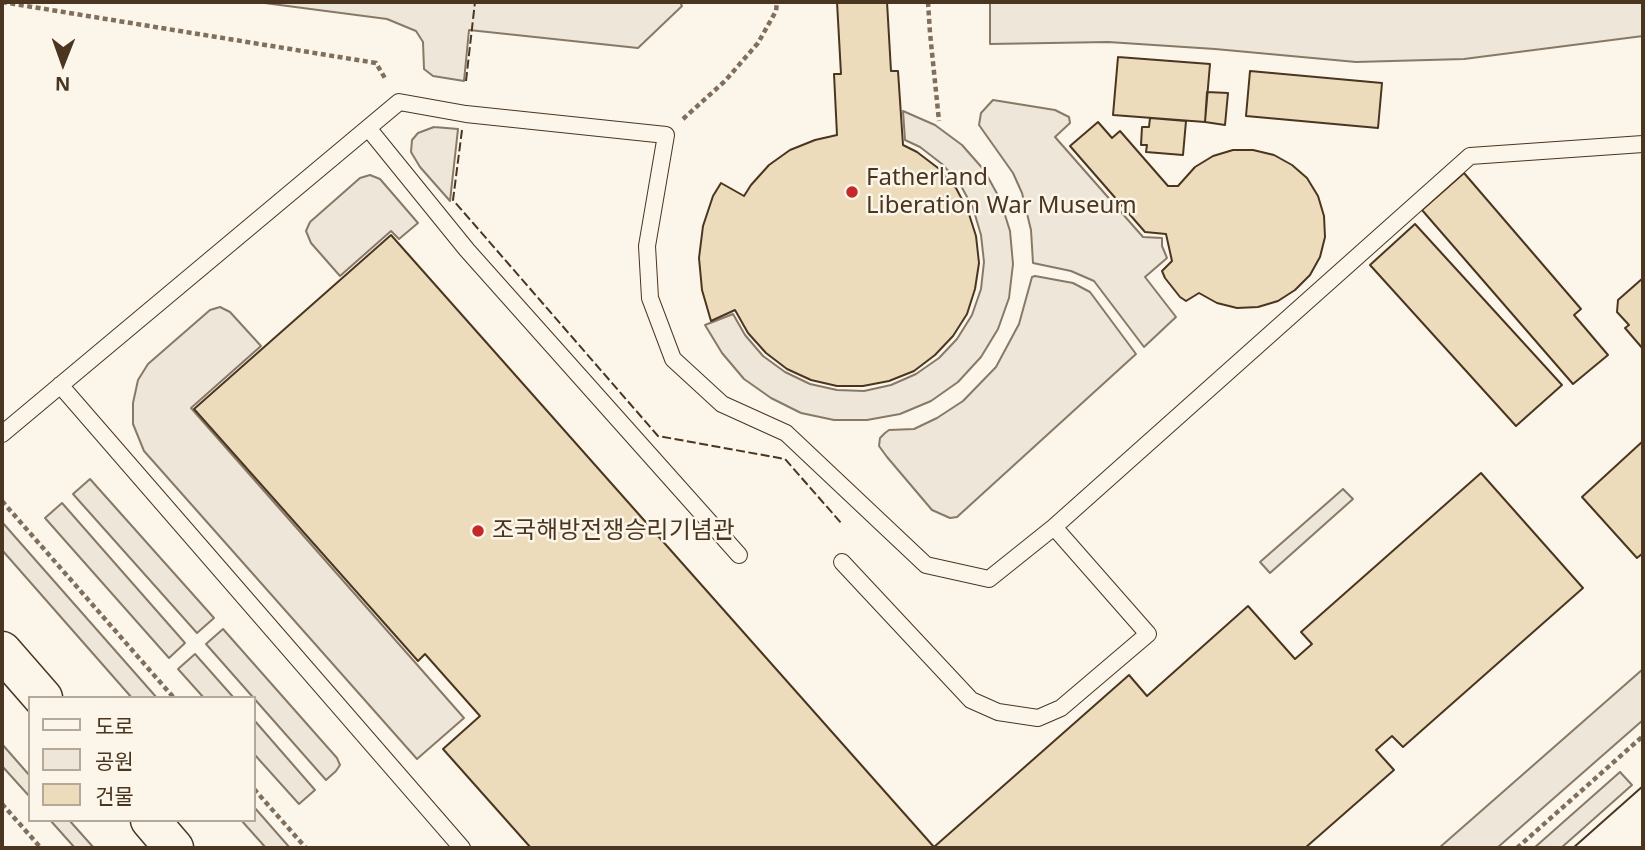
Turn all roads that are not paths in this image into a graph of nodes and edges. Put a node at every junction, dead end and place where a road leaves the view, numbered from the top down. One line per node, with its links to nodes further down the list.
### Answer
1 (368, 128): 3 (lane); 5 (lane); 6 (lane)
2 (1643, 144): 5 (lane)
3 (60, 385): 4 (lane); 12 (lane)
4 (2, 434)
5 (1054, 527): 7 (lane)
6 (739, 555)
7 (842, 562)
8 (2, 651): 9 (main road)
9 (41, 696)
10 (152, 822): 11 (main road)
11 (174, 848)
12 (462, 848)

